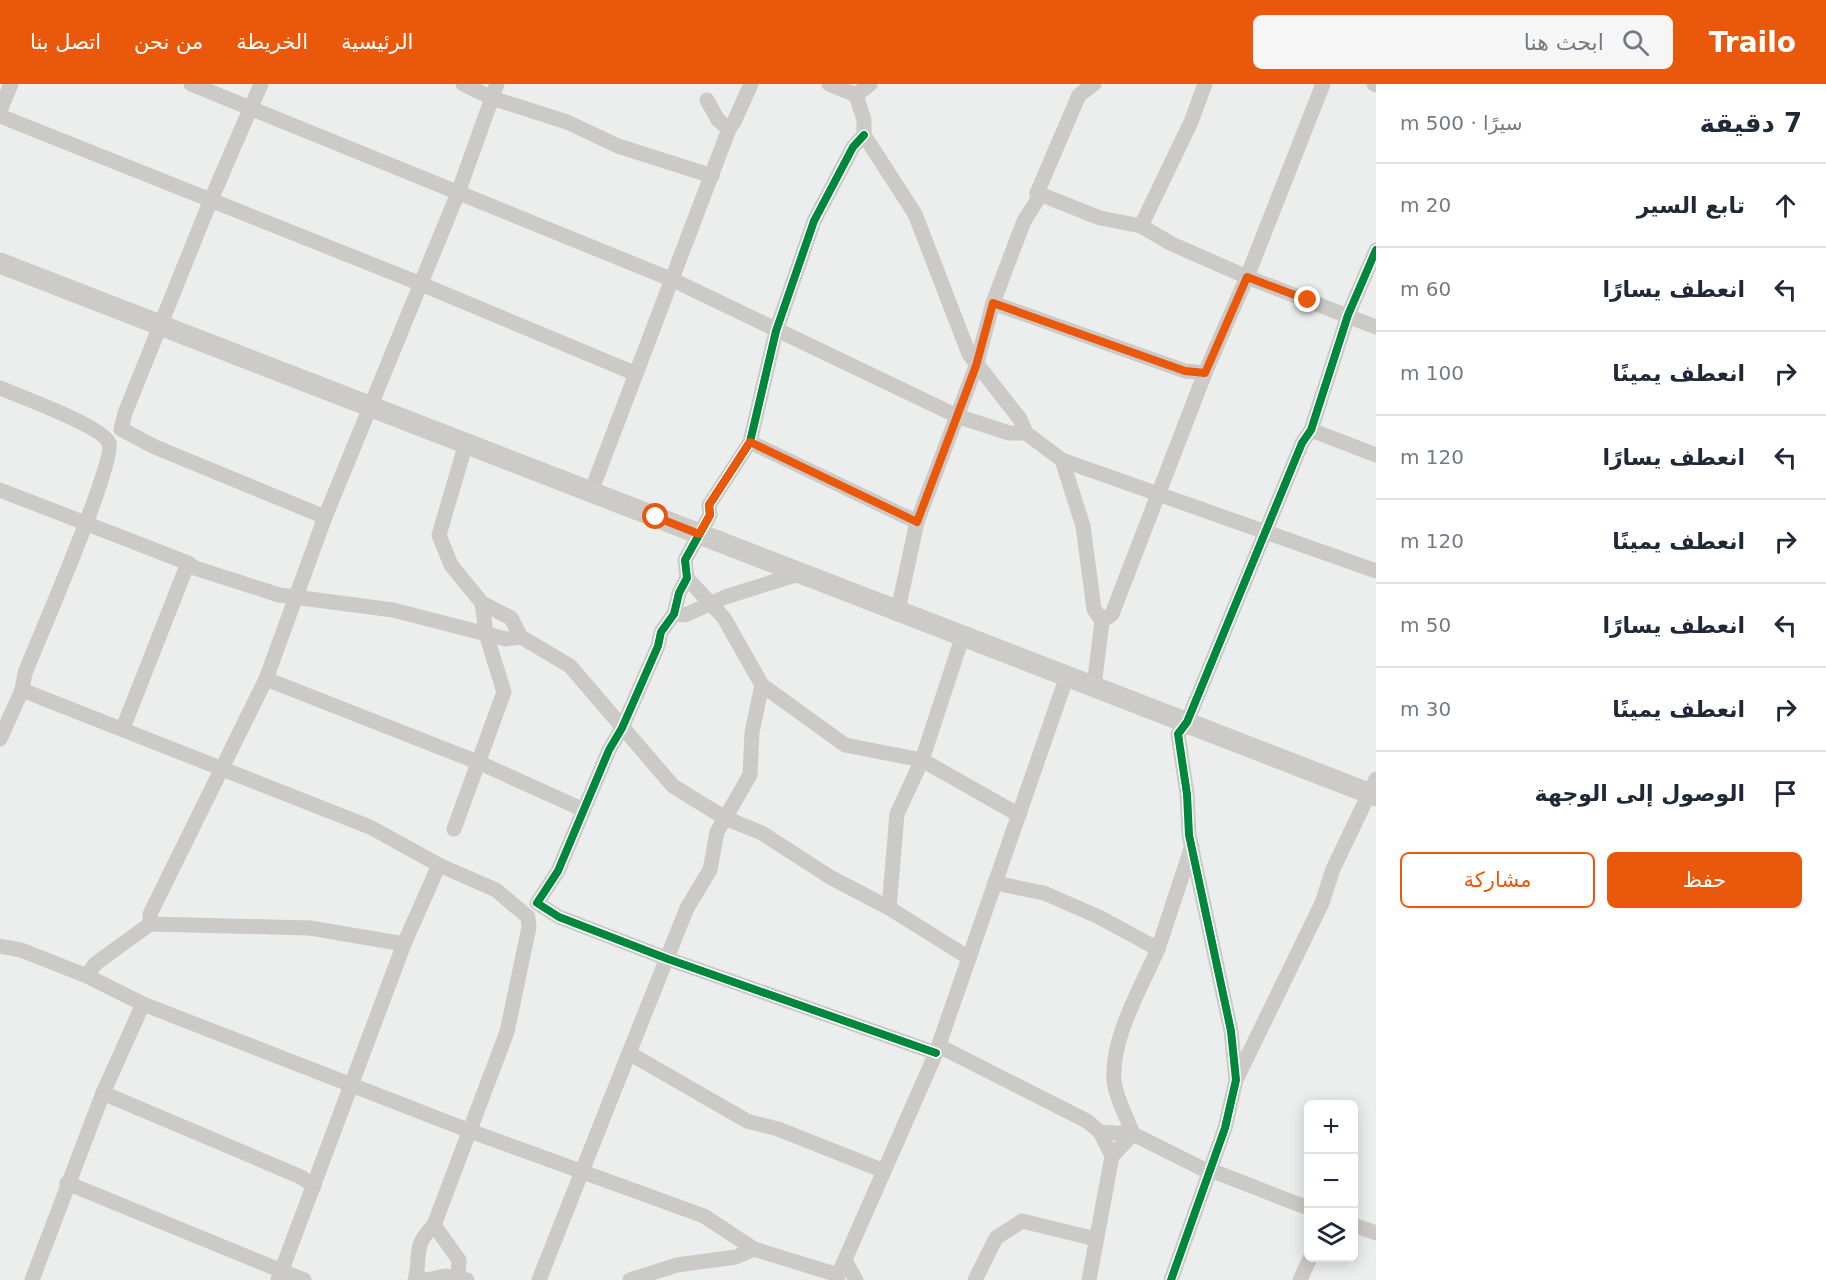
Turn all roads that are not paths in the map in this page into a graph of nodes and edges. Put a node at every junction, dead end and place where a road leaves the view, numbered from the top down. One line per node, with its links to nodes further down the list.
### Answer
1 (11, 84): 15 (street)
2 (191, 84): 14 (street)
3 (261, 84): 14 (street)
4 (463, 84): 11 (street)
5 (751, 84): 17 (street)
6 (829, 84): 12 (street)
7 (870, 84): 12 (street)
8 (1094, 84): 21 (street)
9 (1205, 84): 23 (street)
10 (1323, 84): 26 (street)
11 (495, 91): 19 (street); 20 (street)
12 (856, 95): 18 (street)
13 (706, 100): 17 (street)
14 (251, 107): 20 (street); 22 (street)
15 (0, 111)
16 (0, 116): 22 (street)
17 (729, 129): 19 (street)
18 (864, 135): 33 (street); 34 (street)
19 (712, 176): 27 (street)
20 (458, 193): 27 (street); 28 (street)
21 (1037, 193): 23 (street); 29 (street)
22 (210, 202): 28 (street); 31 (street)
23 (1141, 226): 26 (street)
24 (1376, 250): 30 (street)
25 (0, 263): 31 (main road)
26 (1247, 277): 30 (street); 36 (street)
27 (673, 280): 33 (street); 35 (street)
28 (421, 285): 35 (street); 38 (street)
29 (993, 303): 34 (street); 36 (street)
30 (1348, 315): 32 (street); 40 (street)
31 (160, 325): 38 (main road); 49 (street)
32 (1376, 327)
33 (776, 331): 39 (street); 42 (street)
34 (976, 366): 39 (street); 41 (street)
35 (634, 373): 47 (street)
36 (1205, 373): 48 (street)
37 (0, 388): 51 (street)
38 (372, 407): 43 (main road); 49 (street)
39 (957, 416): 41 (street); 50 (street)
40 (1311, 430): 44 (street); 52 (street)
41 (1026, 433): 45 (street)
42 (750, 442): 50 (street); 53 (street)
43 (466, 443): 47 (main road); 59 (street)
44 (1376, 454)
45 (1062, 460): 48 (street); 63 (street)
46 (0, 490): 51 (street)
47 (591, 492): 53 (main road)
48 (1160, 493): 52 (street); 63 (street)
49 (325, 517): 58 (street)
50 (917, 522): 61 (street)
51 (84, 524): 54 (street); 71 (street)
52 (1265, 530): 55 (street); 72 (street)
53 (699, 534): 56 (main road); 57 (street)
54 (188, 563): 58 (street); 73 (street)
55 (1376, 571)
56 (802, 573): 60 (street); 61 (main road)
57 (687, 578): 60 (street); 62 (street)
58 (297, 597): 64 (street); 68 (street)
59 (482, 603): 64 (street); 66 (street)
60 (713, 604): 62 (street); 69 (street)
61 (898, 610): 65 (main road)
62 (674, 614): 74 (street)
63 (1102, 621): 70 (street)
64 (486, 634): 66 (street); 77 (street)
65 (963, 635): 67 (main road); 76 (street)
66 (521, 637): 74 (street)
67 (1067, 676): 70 (main road); 81 (street)
68 (266, 679): 77 (street); 78 (street)
69 (762, 685): 76 (street); 82 (street)
70 (1094, 686): 72 (main road)
71 (22, 690): 73 (street); 75 (street)
72 (1187, 722): 79 (main road); 84 (street)
73 (123, 728): 78 (street)
74 (622, 728): 80 (street); 82 (street)
75 (0, 739)
76 (922, 760): 81 (street); 87 (street)
77 (480, 763): 80 (street); 83 (street)
78 (223, 768): 85 (street); 88 (street)
79 (1374, 790): 98 (street)
80 (584, 810): 93 (street)
81 (1019, 815): 86 (street)
82 (725, 818): 87 (street); 93 (street)
83 (454, 829)
84 (1192, 846): 91 (street); 98 (street)
85 (439, 865): 89 (street); 101 (street)
86 (995, 883): 91 (street); 92 (street)
87 (890, 908): 92 (street)
88 (150, 924): 89 (street); 94 (street)
89 (404, 944): 99 (street)
90 (0, 946): 94 (street)
91 (1158, 949): 103 (street)
92 (969, 958): 96 (street)
93 (668, 959): 96 (street); 97 (street)
94 (87, 976): 95 (street)
95 (143, 1004): 99 (street); 100 (street)
96 (937, 1050): 102 (street); 105 (street)
97 (629, 1053): 105 (street); 106 (street)
98 (1236, 1080): 107 (street)
99 (352, 1085): 101 (street); 109 (street)
100 (103, 1093): 108 (street); 109 (street)
101 (470, 1131): 106 (street); 111 (street)
102 (1100, 1132): 103 (street); 104 (street)
103 (1133, 1134): 104 (street); 107 (street)
104 (1112, 1156): 114 (street)
105 (884, 1171): 116 (street)
106 (580, 1172): 115 (street); 125 (street)
107 (1209, 1173): 110 (street); 130 (street)
108 (67, 1184): 118 (street); 122 (street)
109 (314, 1186): 118 (street)
110 (1304, 1206)
111 (434, 1225): 120 (street); 121 (street)
112 (1358, 1227): 113 (street)
113 (1376, 1233)
114 (1096, 1239): 128 (street); 129 (street)
115 (754, 1249): 119 (street); 126 (street)
116 (845, 1261): 119 (street); 127 (street)
117 (1308, 1262): 131 (street)
118 (280, 1275): 123 (street)
119 (837, 1278)
120 (415, 1279): 121 (street)
121 (458, 1279): 124 (street)
122 (32, 1280)
123 (304, 1280)
124 (467, 1280)
125 (539, 1280)
126 (630, 1280)
127 (856, 1280)
128 (975, 1280)
129 (1089, 1280)
130 (1171, 1280)
131 (1300, 1280)

